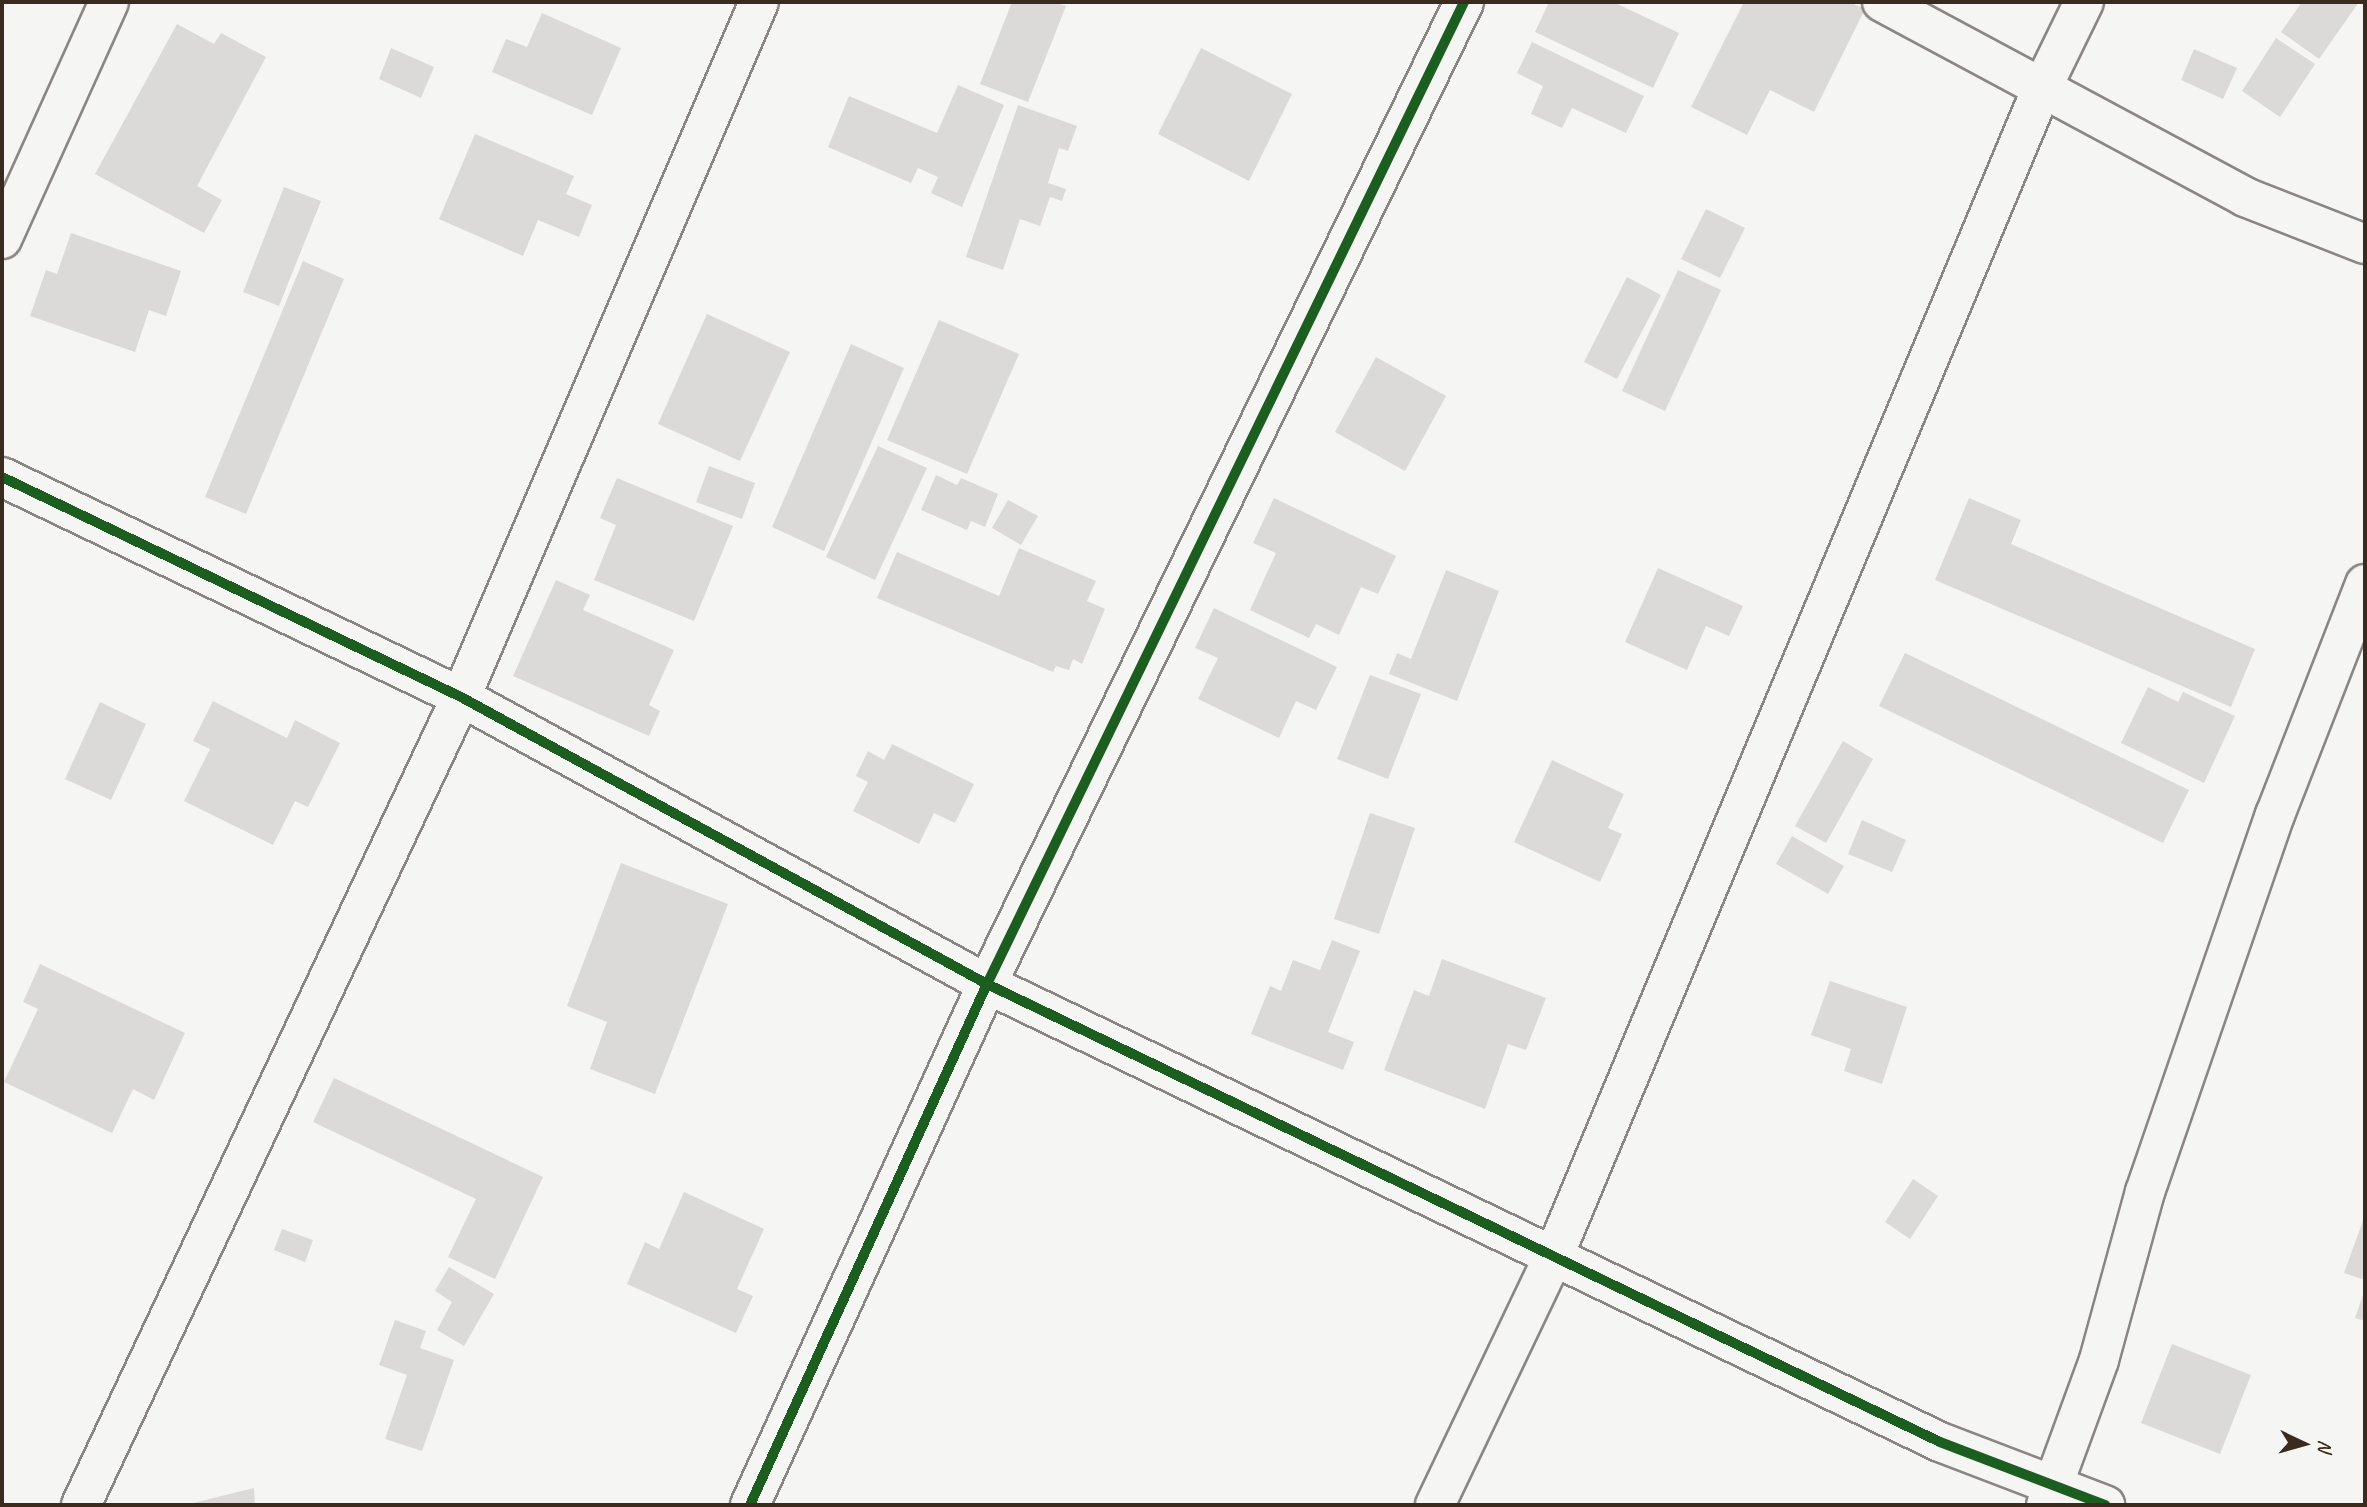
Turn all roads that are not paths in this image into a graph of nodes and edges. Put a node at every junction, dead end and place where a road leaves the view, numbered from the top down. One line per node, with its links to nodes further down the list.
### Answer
1 (109, 2): 7 (street)
2 (759, 2): 11 (street)
3 (1464, 2): 12 (street)
4 (1882, 2): 6 (street)
5 (2084, 2): 6 (street)
6 (2041, 90): 8 (street); 13 (street)
7 (2, 239)
8 (2365, 244)
9 (2, 477): 11 (street)
10 (2365, 584): 14 (street)
11 (461, 697): 12 (street); 15 (street)
12 (987, 984): 13 (street); 16 (street)
13 (1553, 1258): 14 (street); 17 (street)
14 (2050, 1496): 18 (street)
15 (81, 1505)
16 (750, 1505)
17 (1435, 1505)
18 (2105, 1505)

